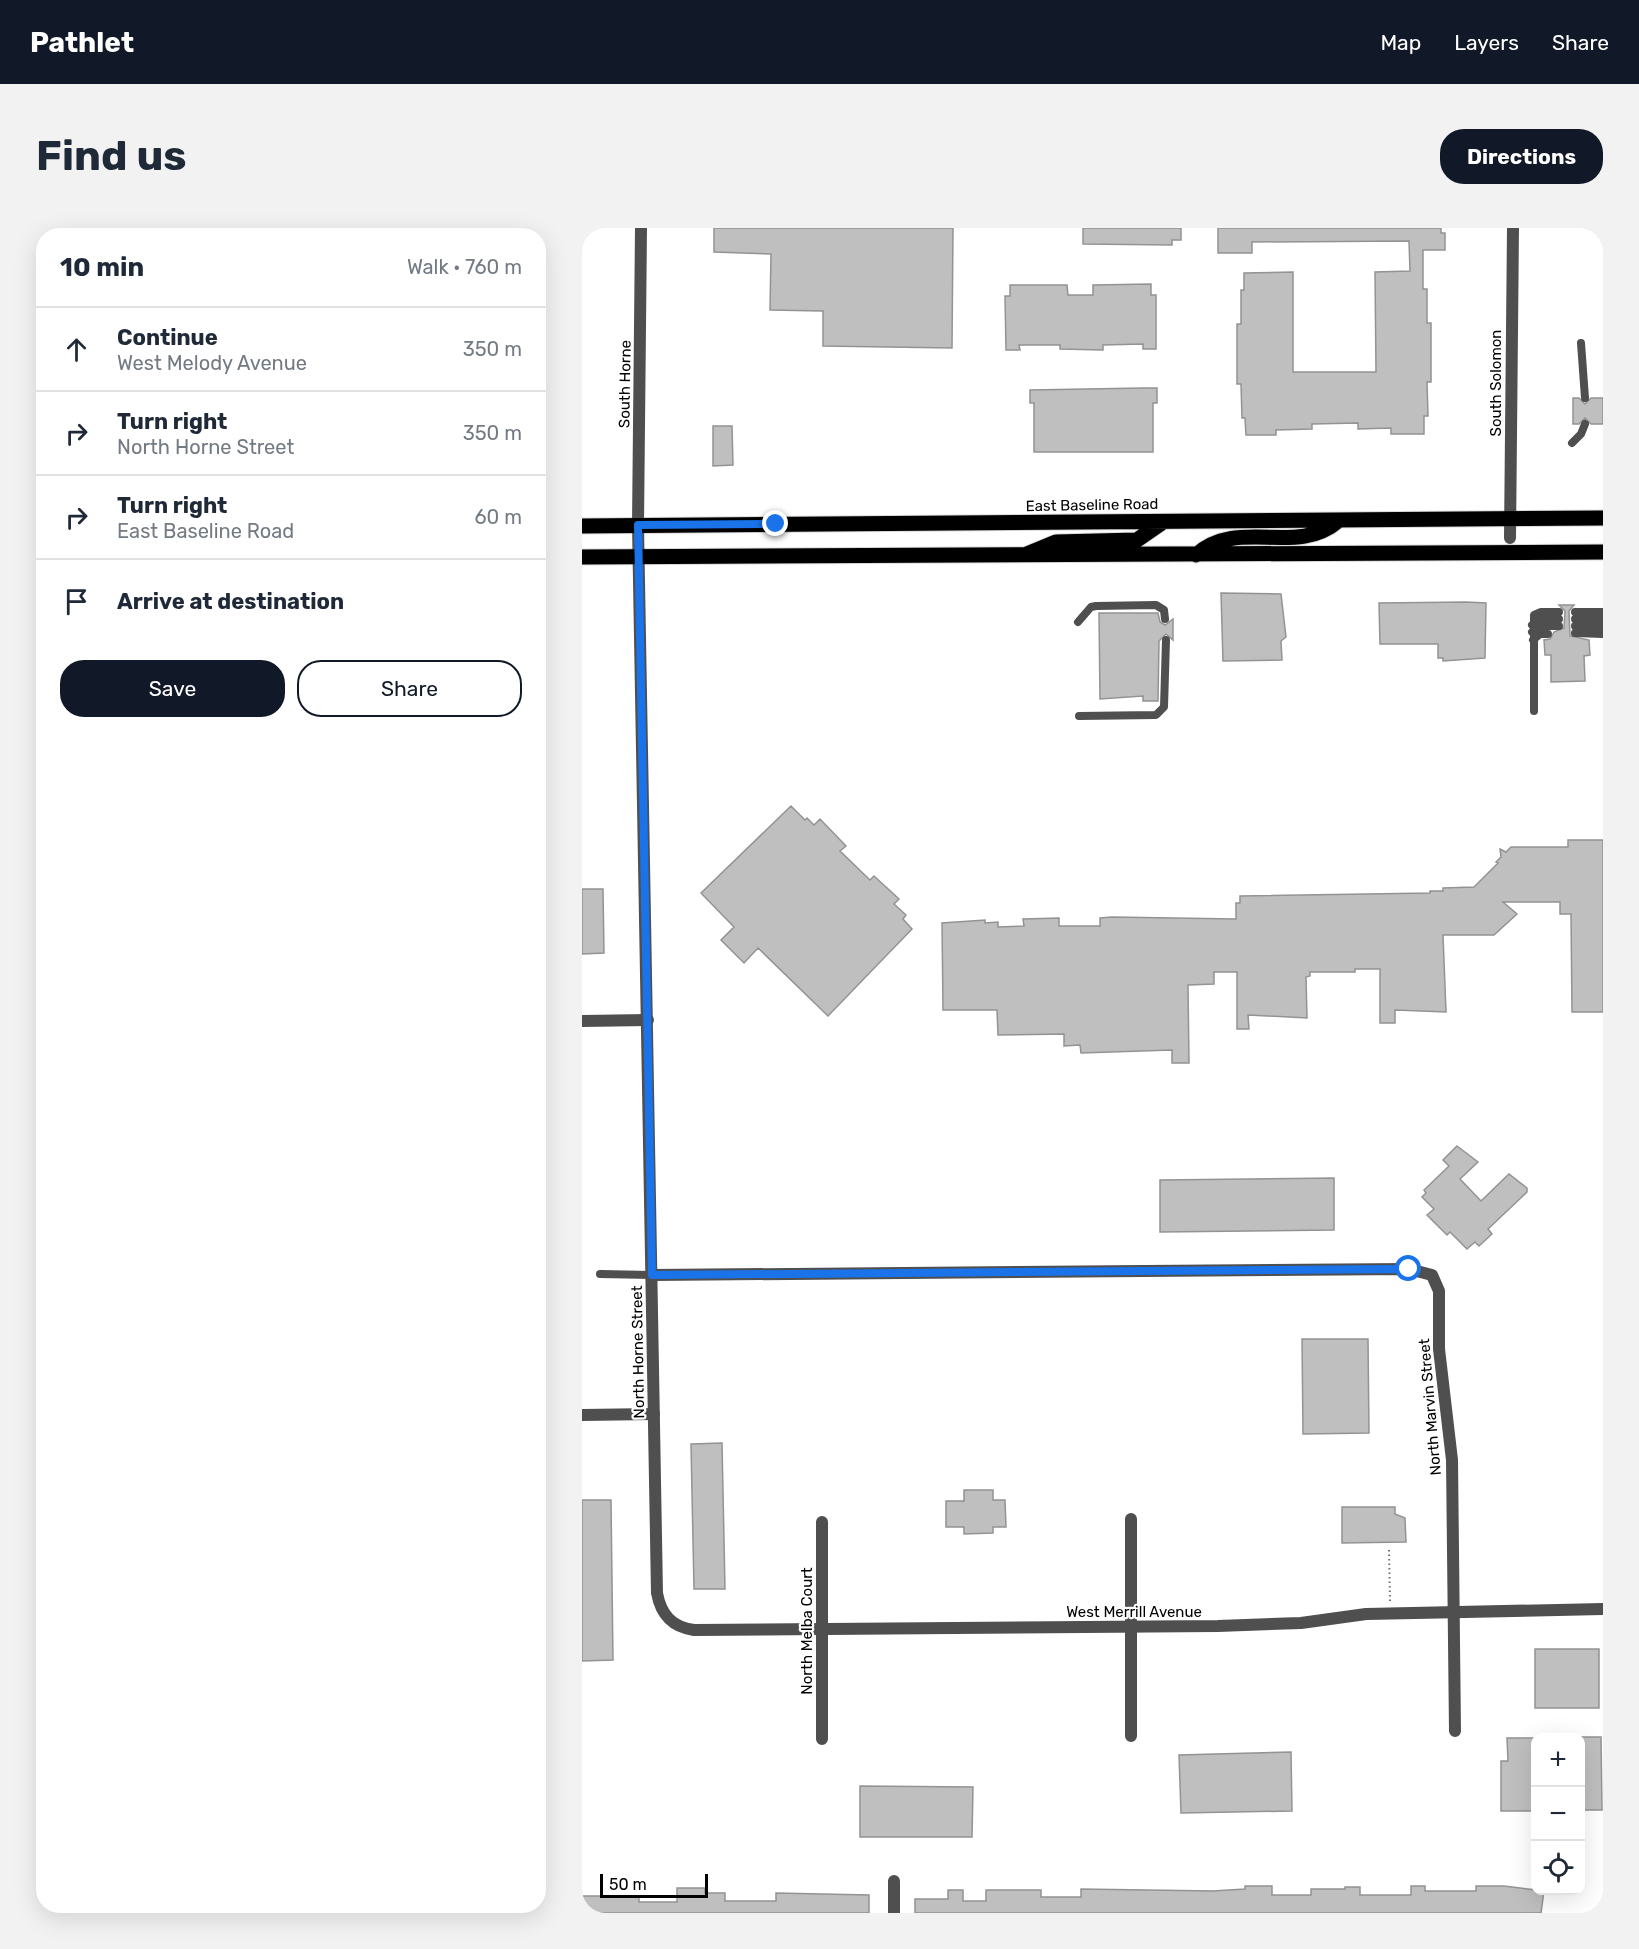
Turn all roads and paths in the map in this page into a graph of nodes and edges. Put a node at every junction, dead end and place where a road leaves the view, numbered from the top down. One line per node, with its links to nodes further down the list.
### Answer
1 (641, 228): 12 (street, South Horne)
2 (1513, 228): 8 (street, South Solomon)
3 (1581, 343): 4 (lane)
4 (1585, 398)
5 (1585, 424): 6 (lane)
6 (1572, 443)
7 (1603, 519): 8 (main road, East Baseline Road)
8 (1511, 520): 9 (main road, East Baseline Road); 13 (street, South Solomon)
9 (1338, 521): 10 (main road, East Baseline Road); 16 (main road)
10 (1163, 522): 12 (main road, East Baseline Road); 19 (main road)
11 (582, 525): 12 (main road, East Baseline Road)
12 (638, 525): 14 (street, South Horne)
13 (1510, 538)
14 (639, 541): 18 (street, North Horne Street)
15 (1603, 552): 16 (main road)
16 (1197, 555): 19 (main road)
17 (582, 557): 18 (main road)
18 (639, 557): 19 (main road); 32 (street, North Horne Street)
19 (1018, 557)
20 (1603, 612): 24 (lane)
21 (1165, 619): 23 (lane)
22 (1603, 619): 24 (lane)
23 (1078, 622)
24 (1575, 622): 25 (lane); 28 (lane)
25 (1603, 626)
26 (1532, 632): 26 (lane); 27 (lane); 30 (lane)
27 (1548, 634)
28 (1603, 634)
29 (1166, 640): 31 (lane)
30 (1534, 711)
31 (1079, 716)
32 (648, 1020): 33 (street); 35 (street, North Horne Street)
33 (582, 1021)
34 (600, 1274): 35 (lane)
35 (652, 1275): 36 (street, North Horne Street); 42 (street, North Marvin Street)
36 (654, 1414): 37 (street); 44 (street, North Horne Street)
37 (582, 1415)
38 (1131, 1519): 45 (street)
39 (822, 1522): 46 (street, North Melba Court)
40 (1389, 1551): 43 (path)
41 (1603, 1609): 42 (street, West Merrill Avenue)
42 (1452, 1611): 43 (street, West Merrill Avenue); 47 (street, North Marvin Street)
43 (1391, 1613): 45 (street, West Merrill Avenue)
44 (668, 1619): 46 (street, West Merrill Avenue)
45 (1131, 1627): 46 (street, West Merrill Avenue); 48 (street)
46 (822, 1629): 49 (street, North Melba Court)
47 (1455, 1731)
48 (1131, 1736)
49 (822, 1739)
50 (894, 1881): 51 (street)
51 (894, 1913)

